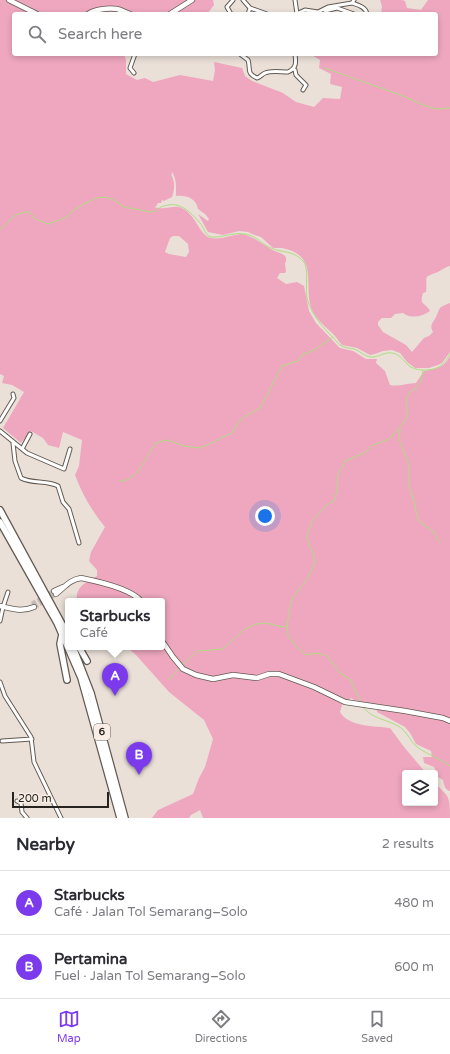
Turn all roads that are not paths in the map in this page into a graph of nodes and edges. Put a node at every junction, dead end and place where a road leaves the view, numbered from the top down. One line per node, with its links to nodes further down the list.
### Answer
1 (9, 0): 12 (street)
2 (192, 0): 15 (street)
3 (233, 0): 16 (street)
4 (243, 0): 8 (street)
5 (250, 0): 8 (street)
6 (295, 0): 19 (street)
7 (353, 1): 11 (street); 24 (street)
8 (247, 4): 9 (street)
9 (250, 8): 17 (street); 18 (street)
10 (118, 10): 13 (street); 14 (street)
11 (321, 11): 22 (street); 23 (street)
12 (33, 12)
13 (92, 12)
14 (124, 12)
15 (173, 12)
16 (230, 12)
17 (249, 12)
18 (261, 12)
19 (297, 12)
20 (301, 12): 21 (street)
21 (314, 12)
22 (314, 12)
23 (348, 12)
24 (367, 12)
25 (134, 56): 29 (street)
26 (243, 56): 28 (street)
27 (295, 56): 28 (street)
28 (293, 69): 30 (street)
29 (134, 73)
30 (303, 90)
31 (13, 394): 32 (street)
32 (0, 421)
33 (0, 431): 35 (street)
34 (30, 434): 36 (street)
35 (13, 443): 36 (street); 40 (street)
36 (22, 449): 37 (street)
37 (70, 449)
38 (0, 510): 46 (highway, 6)
39 (0, 522): 49 (highway, 6)
40 (79, 542)
41 (8, 592): 45 (street)
42 (55, 592): 43 (street)
43 (139, 598)
44 (33, 605): 45 (street)
45 (1, 607): 47 (street)
46 (54, 609): 48 (highway); 49 (highway, 6)
47 (0, 621)
48 (65, 624)
49 (65, 634): 55 (highway)
50 (165, 646): 57 (street)
51 (71, 650): 63 (highway, 6)
52 (75, 650): 64 (highway, 6)
53 (81, 650): 54 (highway)
54 (88, 661)
55 (67, 680)
56 (0, 684): 58 (street)
57 (450, 721)
58 (32, 739): 59 (street); 62 (street)
59 (2, 741)
60 (17, 801): 61 (street)
61 (27, 818)
62 (61, 818)
63 (120, 818)
64 (125, 818)

